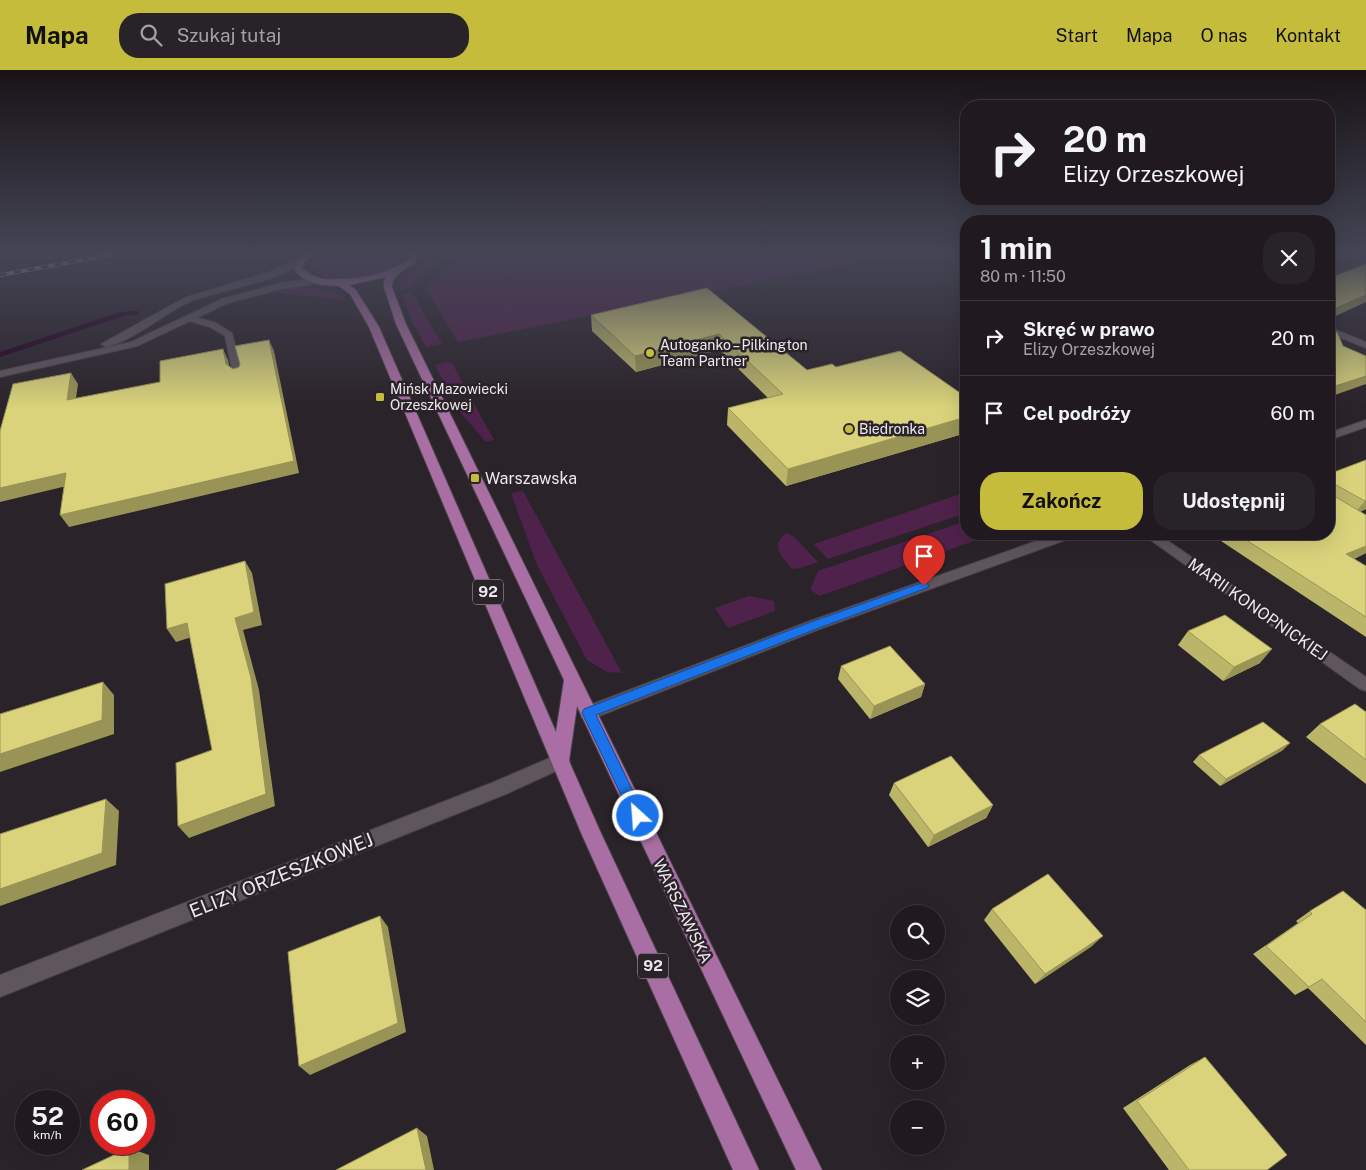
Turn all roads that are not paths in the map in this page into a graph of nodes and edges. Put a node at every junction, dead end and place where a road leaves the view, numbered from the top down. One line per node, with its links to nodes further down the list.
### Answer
1 (178, 305): 8 (street)
2 (213, 305): 5 (street)
3 (361, 305): 18 (main road, 92)
4 (394, 305): 15 (main road, WARSZAWSKA / 92)
5 (188, 318): 8 (street); 10 (street)
6 (1335, 333): 7 (street)
7 (1366, 346)
8 (69, 357): 9 (street)
9 (0, 374)
10 (238, 375)
11 (1366, 423): 12 (street)
12 (1335, 435)
13 (1052, 540): 17 (street)
14 (1158, 540): 16 (street, MARII KONOPNICKIEJ)
15 (572, 680): 17 (main road, WARSZAWSKA / 92); 18 (main road)
16 (1366, 685)
17 (588, 713): 21 (main road, WARSZAWSKA / 92)
18 (561, 761): 19 (street, ELIZY ORZESZKOWEJ); 20 (main road, 92)
19 (0, 986)
20 (746, 1170)
21 (809, 1170)

